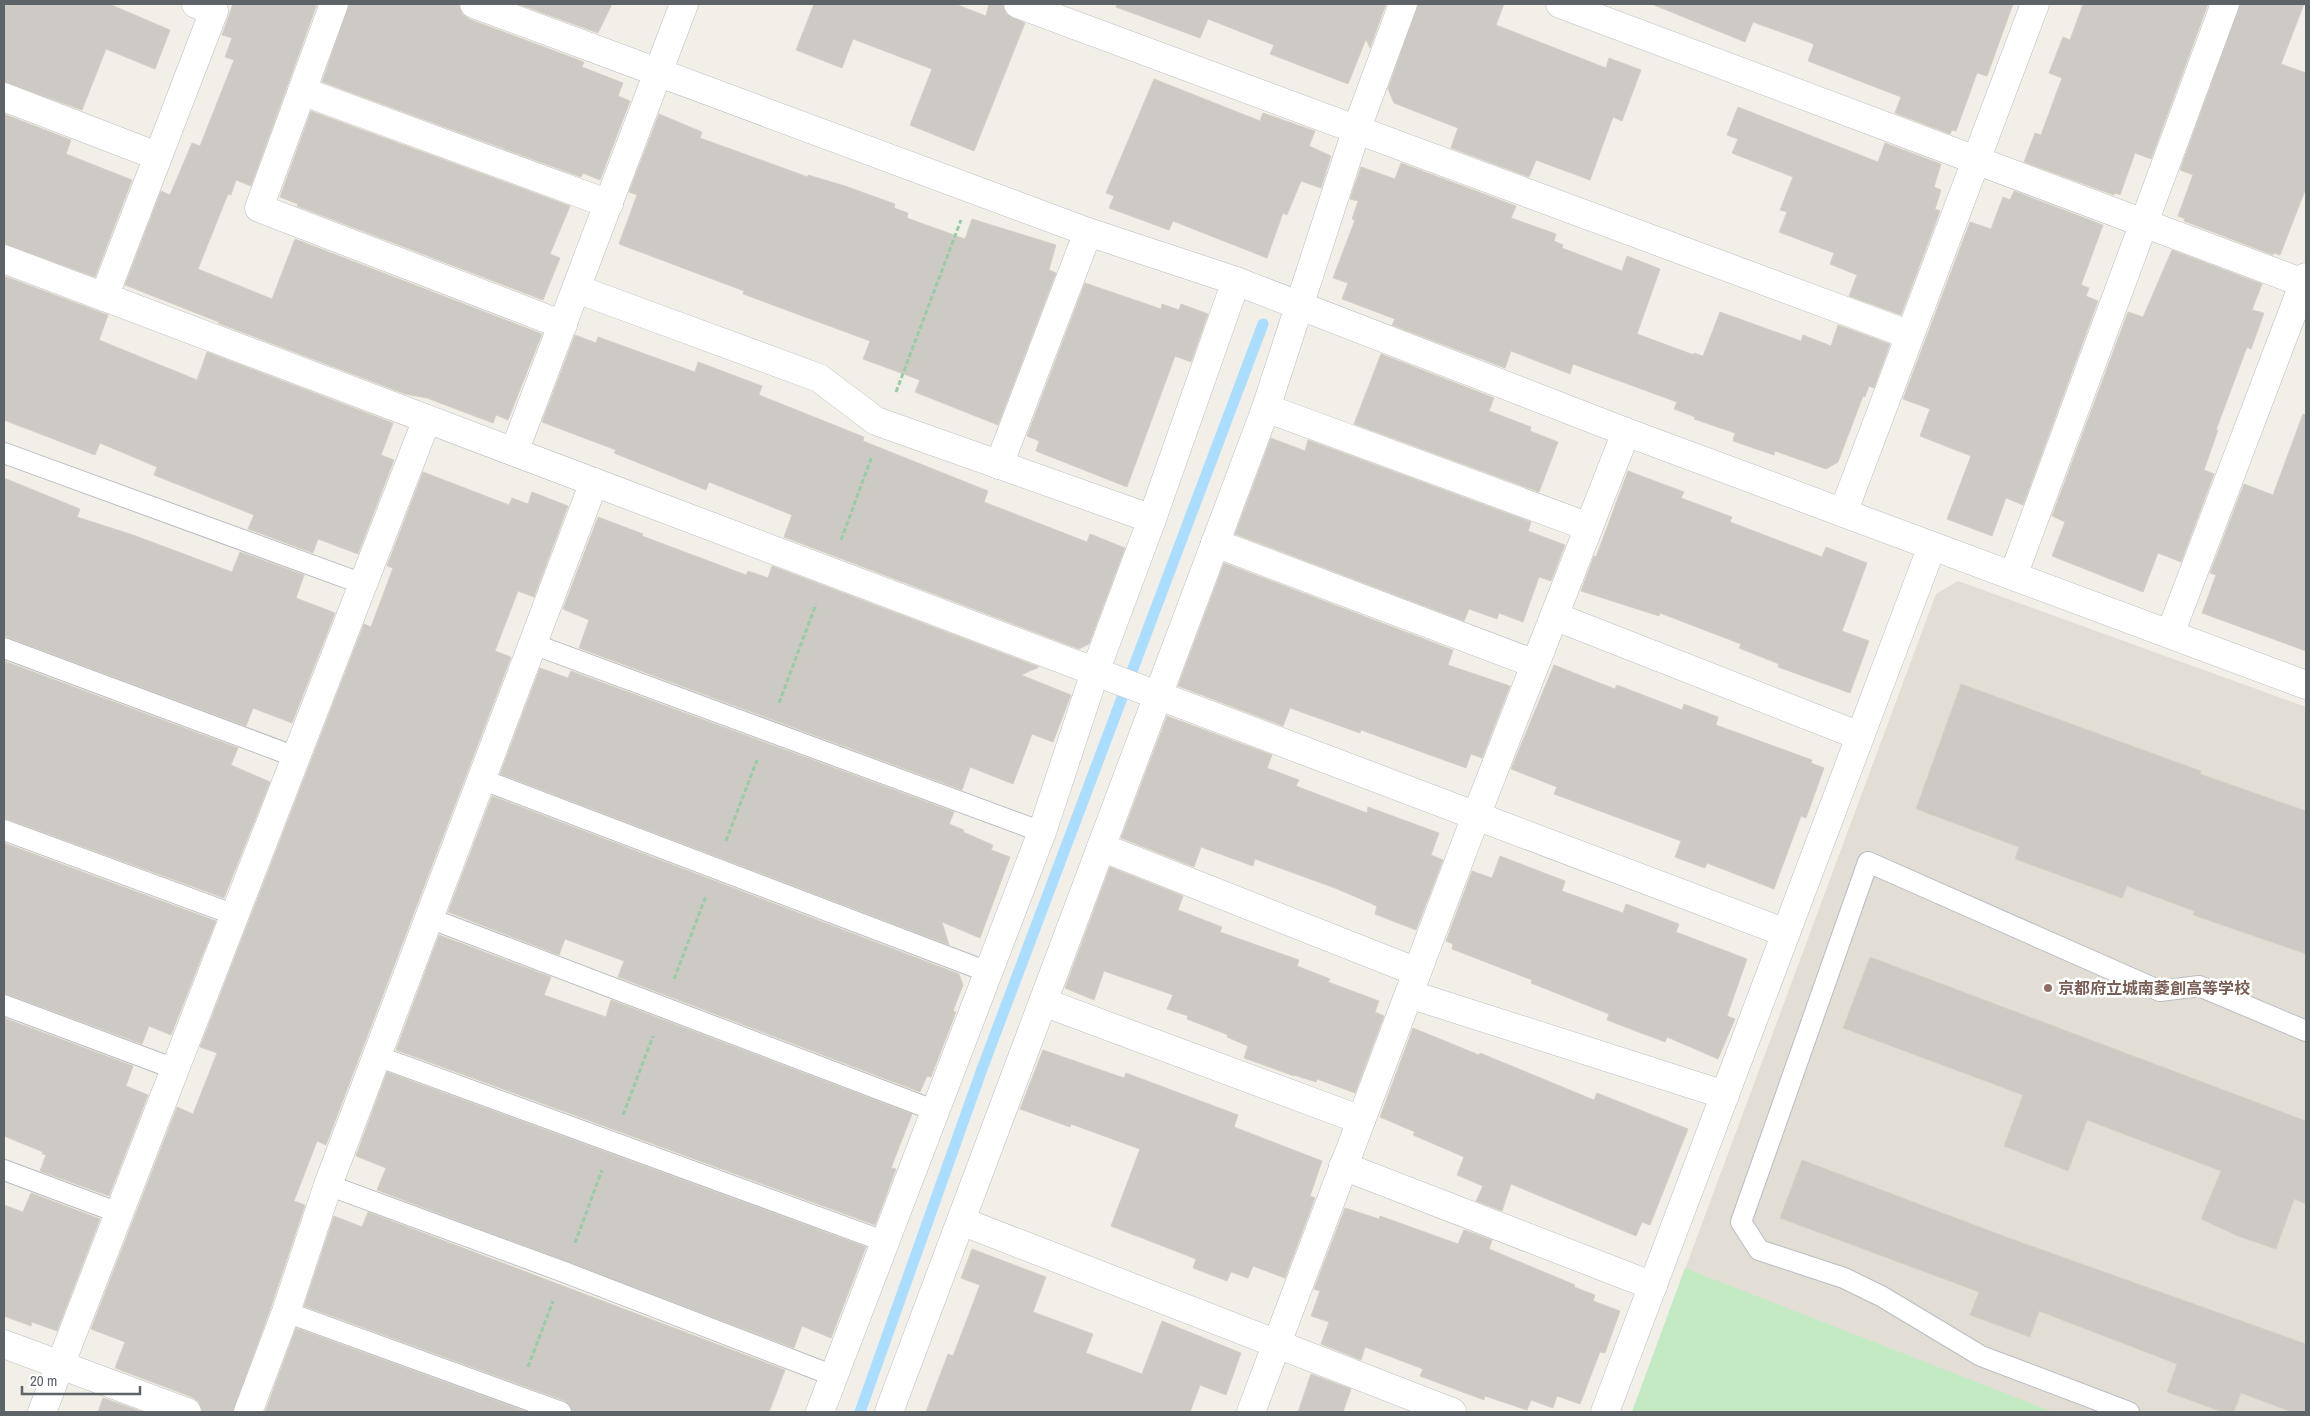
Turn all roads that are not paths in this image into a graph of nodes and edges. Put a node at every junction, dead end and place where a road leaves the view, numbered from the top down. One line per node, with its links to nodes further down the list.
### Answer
1 (196, 4): 14 (street)
2 (334, 4): 11 (street)
3 (474, 4): 10 (street)
4 (684, 4): 10 (street)
5 (1018, 4): 13 (street)
6 (1403, 4): 13 (street)
7 (1560, 4): 15 (street)
8 (2035, 4): 15 (street)
9 (2225, 4): 17 (street)
10 (658, 73): 16 (street); 18 (street)
11 (302, 91): 16 (street); 25 (street)
12 (4, 98): 14 (street)
13 (1357, 128): 24 (street); 26 (street)
14 (157, 156): 23 (street)
15 (1976, 159): 17 (street); 26 (street)
16 (609, 204): 22 (street)
17 (2143, 222): 21 (street); 39 (street)
18 (1088, 232): 20 (street); 32 (street)
19 (4, 259): 23 (street)
20 (1236, 281): 24 (street); 35 (street)
21 (2305, 281): 42 (street)
22 (577, 289): 25 (street); 32 (street)
23 (104, 297): 28 (street)
24 (1300, 305): 27 (street); 29 (street)
25 (563, 325): 30 (street)
26 (1910, 335): 34 (street)
27 (1266, 408): 36 (street); 37 (street)
28 (427, 419): 30 (street); 40 (street)
29 (1626, 432): 34 (street); 36 (street)
30 (514, 452): 33 (street)
31 (4, 453): 40 (lane)
32 (999, 465): 35 (street)
33 (594, 482): 43 (street); 46 (street)
34 (1843, 513): 38 (street)
35 (1152, 519): 46 (street)
36 (1589, 527): 41 (street)
37 (1215, 543): 45 (street); 48 (street)
38 (1932, 546): 39 (street); 49 (street)
39 (2013, 576): 42 (street)
40 (363, 584): 50 (street)
41 (1554, 616): 45 (street); 49 (street)
42 (2170, 634): 47 (street)
43 (533, 644): 51 (street); 54 (lane)
44 (4, 648): 50 (lane)
45 (1535, 664): 52 (street)
46 (1095, 672): 48 (street); 54 (street)
47 (2306, 685)
48 (1158, 695): 52 (street); 55 (street)
49 (1860, 736): 58 (street)
50 (296, 757): 56 (street)
51 (481, 779): 57 (street); 59 (lane)
52 (1476, 816): 58 (street); 60 (street)
53 (4, 830): 56 (lane)
54 (1042, 832): 59 (street)
55 (1100, 847): 60 (street); 61 (street)
56 (235, 915): 65 (street)
57 (429, 918): 64 (street); 67 (lane)
58 (1786, 933): 66 (street)
59 (988, 972): 67 (street)
60 (1413, 983): 66 (street); 68 (street)
61 (1043, 1002): 68 (street); 73 (street)
62 (4, 1005): 65 (lane)
63 (2306, 1031): 90 (lane)
64 (377, 1056): 71 (street); 74 (lane)
65 (175, 1070): 72 (street)
66 (1725, 1095): 75 (street)
67 (936, 1111): 74 (street)
68 (1361, 1120): 69 (street)
69 (1343, 1166): 75 (street); 78 (street)
70 (4, 1170): 72 (lane)
71 (328, 1185): 76 (street); 80 (lane)
72 (119, 1213): 79 (street)
73 (961, 1221): 78 (street); 86 (street)
74 (886, 1242): 80 (street)
75 (1653, 1286): 89 (street)
76 (286, 1312): 83 (street); 84 (lane)
77 (4, 1344): 79 (street)
78 (1276, 1344): 87 (street); 88 (street)
79 (60, 1365): 81 (street); 82 (street)
80 (834, 1376): 85 (street)
81 (42, 1412)
82 (186, 1412)
83 (248, 1412)
84 (560, 1412)
85 (820, 1412)
86 (889, 1412)
87 (1251, 1412)
88 (1452, 1412)
89 (1605, 1412)
90 (2129, 1412)

